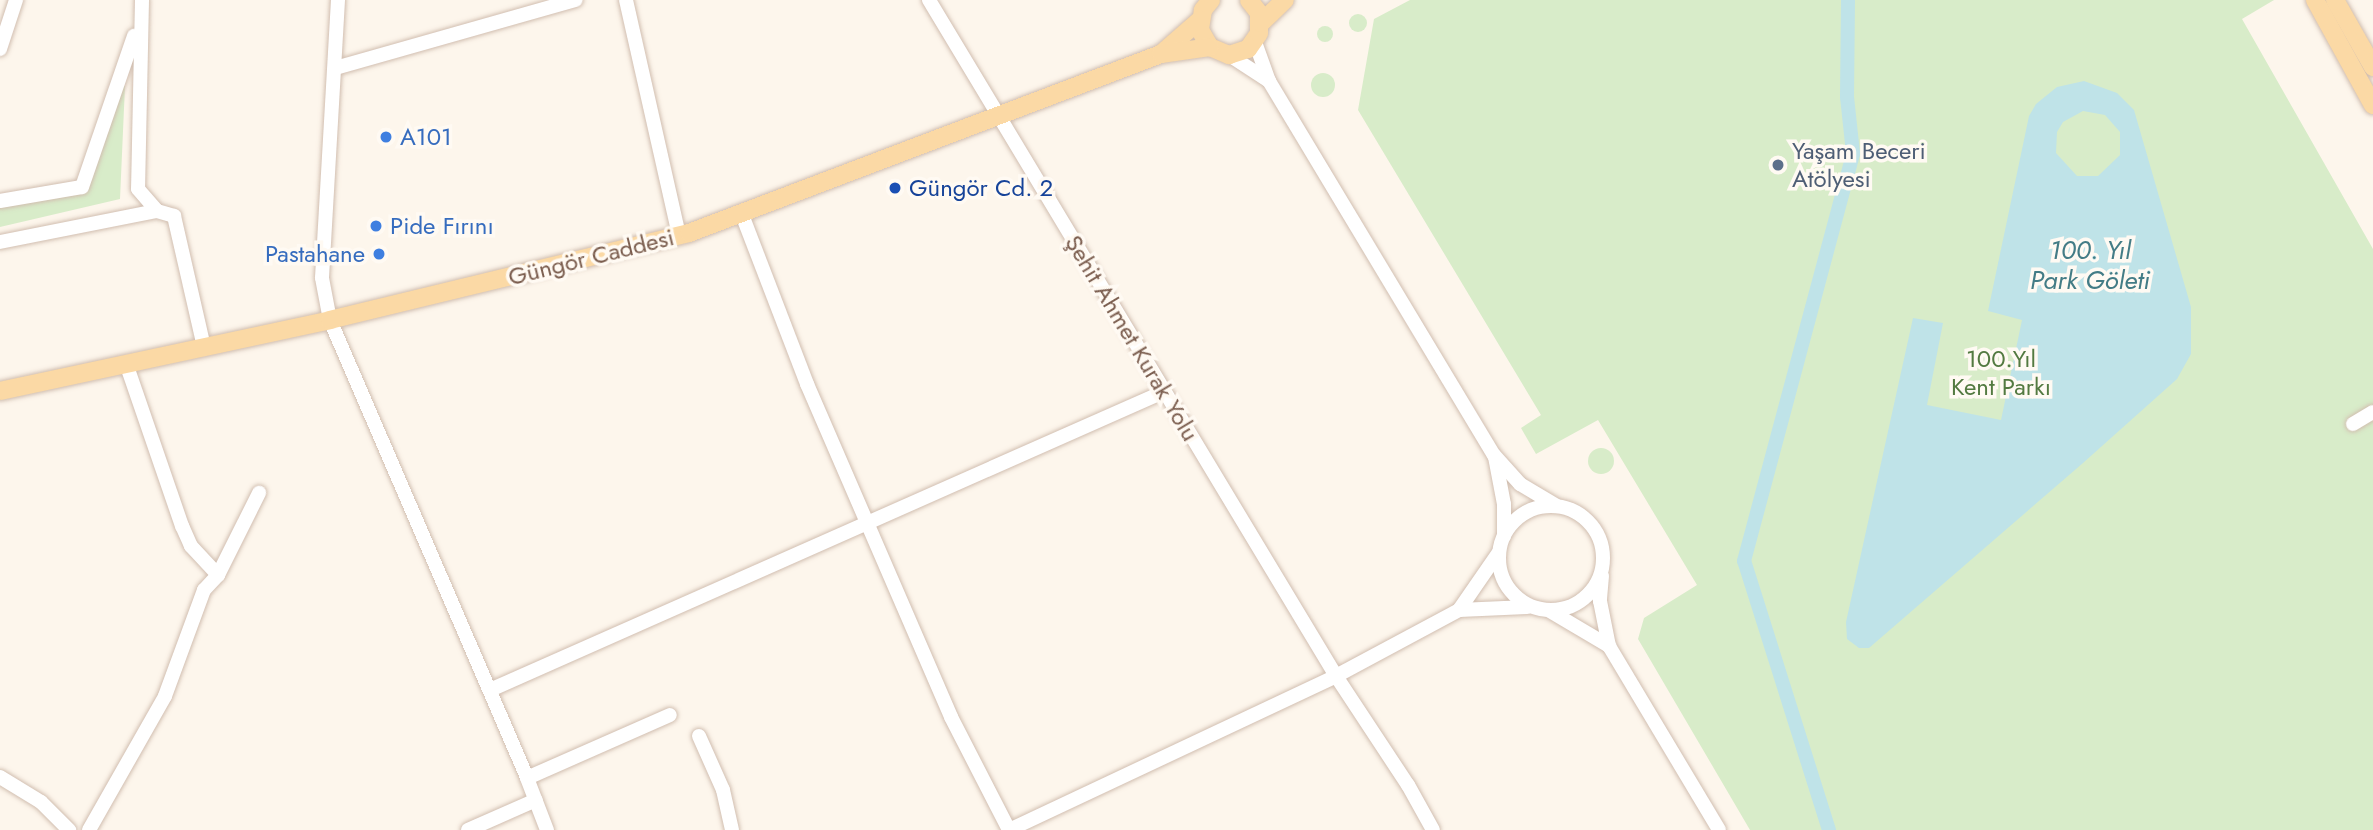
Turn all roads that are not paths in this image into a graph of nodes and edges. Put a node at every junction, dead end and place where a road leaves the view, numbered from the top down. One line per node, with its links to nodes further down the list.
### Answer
1 (16, 0): 16 (street)
2 (142, 0): 12 (street)
3 (338, 0): 20 (street)
4 (576, 0): 20 (street)
5 (626, 0): 27 (street)
6 (929, 0): 23 (street, Şehit Ahmet Kurak Yolu)
7 (1249, 0): 13 (main road)
8 (1284, 0): 13 (main road)
9 (2315, 0): 22 (main road)
10 (2335, 0): 19 (main road)
11 (1203, 8): 15 (main road); 17 (main road, Güngör Caddesi)
12 (141, 15): 24 (street); 25 (street)
13 (1261, 23): 14 (main road)
14 (1255, 42): 18 (main road); 21 (street)
15 (1210, 47): 17 (main road, Güngör Caddesi); 18 (main road)
16 (0, 49)
17 (1161, 54): 23 (main road, Güngör Caddesi)
18 (1229, 55): 21 (street)
19 (2373, 67)
20 (335, 68): 29 (street)
21 (1269, 81): 36 (street)
22 (2373, 105)
23 (1000, 117): 26 (main road, Güngör Caddesi); 33 (street, Şehit Ahmet Kurak Yolu)
24 (0, 201)
25 (157, 211): 28 (street); 30 (street)
26 (741, 212): 27 (main road, Güngör Caddesi); 39 (street)
27 (679, 235): 29 (main road, Güngör Caddesi)
28 (0, 242)
29 (330, 320): 30 (main road, Güngör Caddesi); 49 (street)
30 (204, 347): 31 (main road, Güngör Caddesi)
31 (127, 366): 32 (main road, Güngör Caddesi); 43 (street)
32 (0, 391)
33 (1164, 392): 39 (street); 48 (street, Şehit Ahmet Kurak Yolu)
34 (2373, 412): 35 (street)
35 (2353, 424)
36 (1494, 456): 38 (street); 40 (street)
37 (259, 493): 43 (street)
38 (1558, 506): 40 (street); 42 (street)
39 (866, 521): 49 (street); 60 (street)
40 (1503, 536): 41 (street)
41 (1499, 552): 44 (street); 45 (street)
42 (1602, 568): 46 (street); 47 (street)
43 (218, 575): 56 (street)
44 (1532, 607): 45 (street); 46 (street)
45 (1459, 610): 48 (street)
46 (1550, 611): 47 (street)
47 (1609, 646): 62 (street)
48 (1336, 677): 60 (street); 61 (street, Şehit Ahmet Kurak Yolu)
49 (490, 690): 53 (street)
50 (670, 715): 53 (street)
51 (699, 736): 59 (street)
52 (0, 778): 55 (street)
53 (527, 778): 54 (street)
54 (536, 800): 57 (street); 58 (street)
55 (69, 830)
56 (89, 830)
57 (468, 830)
58 (547, 830)
59 (732, 830)
60 (1009, 830)
61 (1433, 830)
62 (1718, 830)

